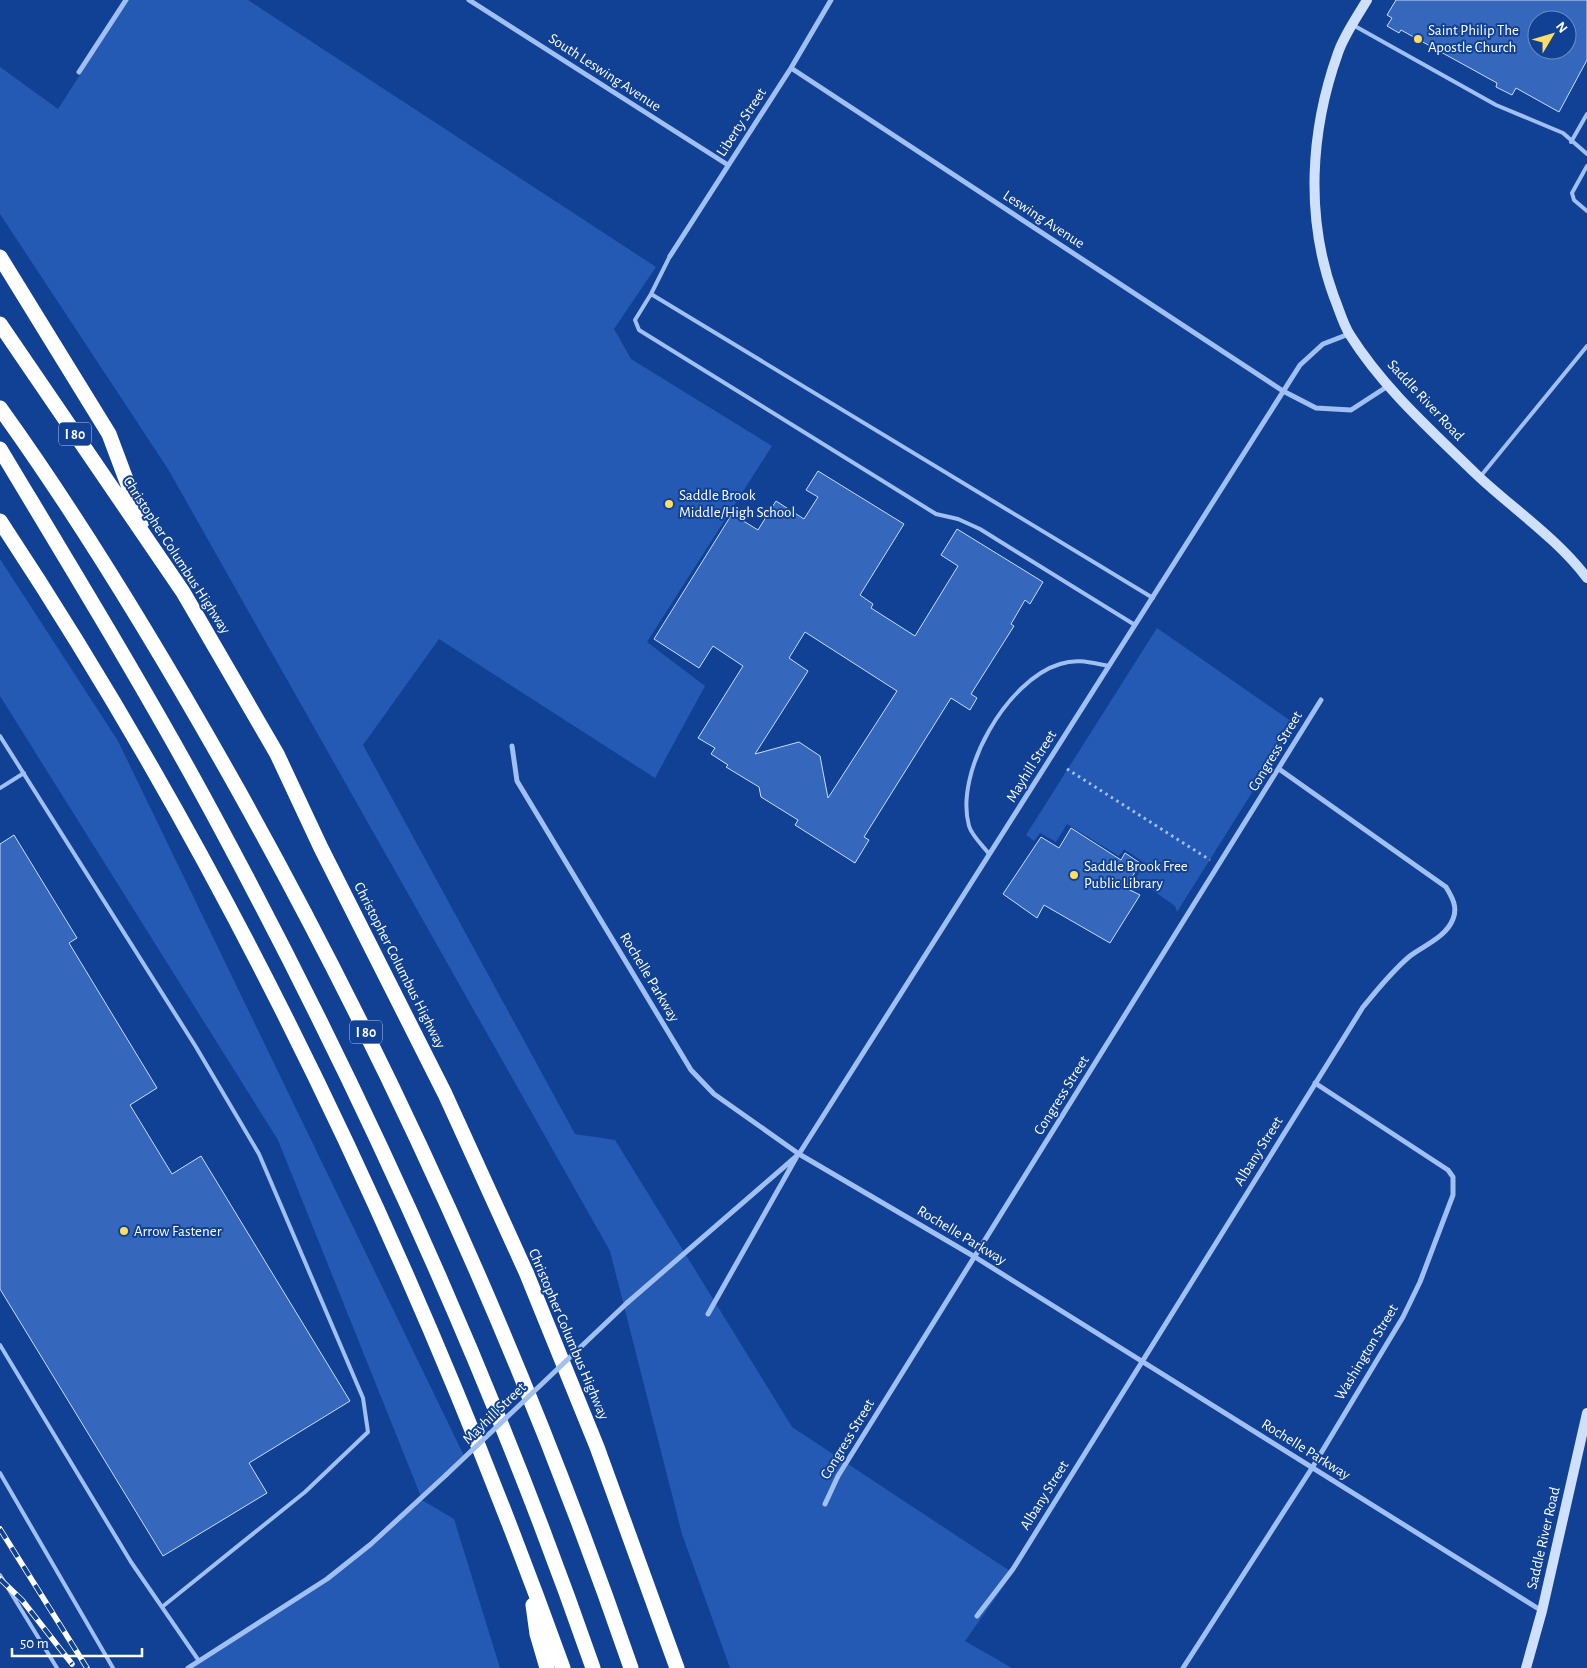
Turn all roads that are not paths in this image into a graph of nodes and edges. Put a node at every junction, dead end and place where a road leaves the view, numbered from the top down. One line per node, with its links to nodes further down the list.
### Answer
1 (126, 0): 7 (street)
2 (469, 0): 11 (street, South Leswing Avenue)
3 (831, 0): 6 (street, Liberty Street)
4 (1367, 0): 5 (street, Saddle River Road)
5 (1353, 25): 9 (lane); 18 (street, Saddle River Road)
6 (791, 68): 11 (street, Liberty Street); 21 (street, Leswing Avenue)
7 (79, 72)
8 (1587, 114): 9 (lane)
9 (1571, 142): 10 (lane)
10 (1587, 154)
11 (728, 165): 14 (street, Liberty Street)
12 (1587, 166): 13 (lane)
13 (1587, 211)
14 (670, 256): 16 (lane)
15 (0, 257): 26 (highway)
16 (651, 294): 28 (lane); 29 (lane)
17 (0, 324): 26 (highway, Christopher Columbus Highway / I 80)
18 (1350, 334): 20 (street, Saddle River Road); 21 (street, Mayhill Street)
19 (1587, 346): 24 (lane)
20 (1388, 386): 21 (street); 24 (street, Saddle River Road)
21 (1284, 391): 28 (street, Mayhill Street)
22 (0, 408): 60 (highway, I 80)
23 (0, 449): 59 (highway, I 80)
24 (1480, 477): 27 (street, Saddle River Road)
25 (0, 521): 48 (highway)
26 (151, 544): 61 (highway, Christopher Columbus Highway / I 80)
27 (1587, 578)
28 (1153, 598): 29 (street, Mayhill Street)
29 (1135, 625): 30 (street, Mayhill Street)
30 (1109, 666): 37 (street, Mayhill Street); 37 (lane)
31 (1321, 700): 34 (street, Congress Street)
32 (0, 736): 35 (lane)
33 (512, 746): 39 (street, Rochelle Parkway)
34 (1279, 769): 38 (street, Albany Street); 40 (street, Congress Street)
35 (24, 774): 36 (lane); 50 (lane)
36 (0, 788)
37 (990, 854): 39 (street, Mayhill Street)
38 (1316, 1083): 43 (street, Albany Street); 45 (street, Washington Street)
39 (799, 1154): 40 (street, Rochelle Parkway); 41 (street, Mayhill Street); 53 (street, Mayhill Street, bridge)
40 (975, 1257): 43 (street, Rochelle Parkway); 47 (street, Congress Street)
41 (708, 1314)
42 (0, 1345): 50 (lane)
43 (1142, 1361): 45 (street, Rochelle Parkway); 52 (street, Albany Street)
44 (1587, 1413): 51 (street, Saddle River Road)
45 (1312, 1468): 51 (street, Rochelle Parkway); 62 (street, Washington Street)
46 (0, 1473): 55 (lane)
47 (825, 1504)
48 (529, 1573): 57 (highway); 58 (highway)
49 (0, 1575): 54 (lane)
50 (162, 1607): 53 (lane)
51 (1542, 1611): 63 (street, Saddle River Road)
52 (977, 1616)
53 (199, 1661): 56 (street, Mayhill Street)
54 (57, 1668)
55 (113, 1668)
56 (188, 1668)
57 (547, 1668)
58 (563, 1668)
59 (593, 1668)
60 (631, 1668)
61 (677, 1668)
62 (1183, 1668)
63 (1526, 1668)

